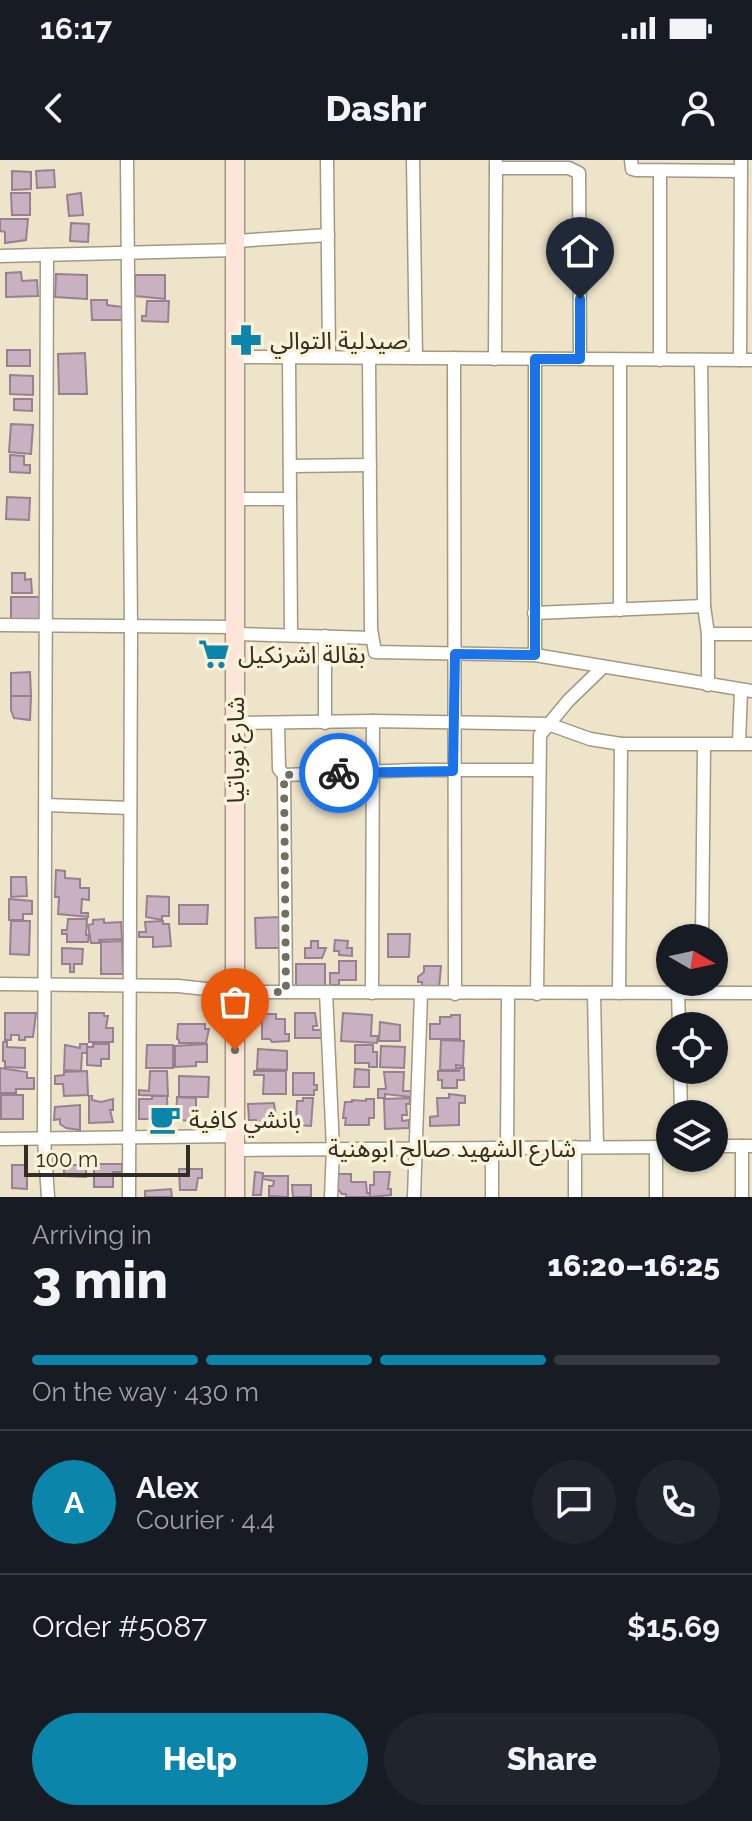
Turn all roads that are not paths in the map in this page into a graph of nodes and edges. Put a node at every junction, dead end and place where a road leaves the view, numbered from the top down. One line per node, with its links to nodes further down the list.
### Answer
1 (127, 160): 11 (street)
2 (235, 160): 10 (street, شارع نوباتيا)
3 (327, 160): 9 (street)
4 (413, 160): 18 (street)
5 (631, 160): 8 (street)
6 (496, 164): 20 (street); 22 (street)
7 (741, 165): 8 (street); 26 (street)
8 (660, 171): 24 (street)
9 (328, 235): 10 (street); 15 (street)
10 (235, 246): 11 (street); 14 (street, شارع نوباتيا)
11 (128, 252): 12 (street); 36 (street)
12 (47, 255): 13 (street); 35 (street)
13 (0, 256)
14 (235, 357): 16 (street); 29 (street, شارع نوباتيا)
15 (329, 357): 16 (street); 17 (street)
16 (289, 358): 28 (street)
17 (369, 358): 18 (street); 27 (street)
18 (416, 358): 19 (street)
19 (454, 358): 20 (street); 43 (street)
20 (495, 359): 21 (street)
21 (535, 359): 22 (street); 33 (street)
22 (580, 359): 23 (street)
23 (620, 360): 24 (street); 32 (street)
24 (660, 360): 25 (street)
25 (701, 360): 26 (street); 31 (street)
26 (746, 360)
27 (370, 465): 28 (street); 42 (street)
28 (290, 466): 30 (street)
29 (235, 499): 30 (street); 37 (street, شارع نوباتيا)
30 (290, 499): 40 (street)
31 (704, 606): 32 (street); 38 (street)
32 (620, 610): 33 (street)
33 (534, 613): 44 (street)
34 (0, 625): 35 (street)
35 (48, 627): 36 (street); 61 (street)
36 (131, 628): 37 (street); 62 (street)
37 (235, 630): 40 (street); 50 (street, شارع نوباتيا)
38 (708, 634): 39 (street); 46 (street)
39 (752, 634)
40 (291, 635): 41 (street)
41 (325, 636): 42 (street); 52 (street)
42 (372, 638): 43 (street)
43 (455, 654): 44 (street); 49 (street)
44 (535, 655): 45 (street)
45 (603, 667): 46 (street); 53 (street)
46 (708, 685): 47 (street)
47 (747, 691): 54 (street)
48 (373, 721): 49 (street); 52 (street); 58 (street)
49 (455, 721): 53 (street); 59 (street)
50 (235, 723): 51 (street); 68 (street, شارع نوباتيا)
51 (278, 723): 52 (street); 60 (street)
52 (325, 723)
53 (548, 724): 55 (street); 57 (street)
54 (745, 743): 56 (street)
55 (621, 744): 56 (street); 74 (street)
56 (704, 745): 63 (street)
57 (538, 770): 59 (street); 79 (street)
58 (374, 771): 59 (street); 60 (street); 72 (street)
59 (453, 771): 77 (street)
60 (284, 775): 69 (street)
61 (46, 805): 62 (street); 65 (street)
62 (130, 808): 66 (street)
63 (702, 924)
64 (0, 984): 65 (street)
65 (44, 985): 66 (street); 82 (street)
66 (129, 985): 68 (street); 80 (street)
67 (728, 990): 75 (street)
68 (235, 992): 69 (street); 83 (street, شارع نوباتيا)
69 (286, 992): 70 (street)
70 (326, 992): 72 (street); 90 (street)
71 (656, 992): 74 (street)
72 (372, 993): 76 (street)
73 (594, 993): 74 (street); 79 (street); 86 (street)
74 (619, 993)
75 (752, 993)
76 (421, 994): 77 (street); 91 (street)
77 (455, 994): 78 (street)
78 (508, 994): 79 (street); 89 (street)
79 (537, 994)
80 (130, 1138): 82 (street, شارع الشهيد صالح ابوهنية); 83 (street, شارع الشهيد صالح ابوهنية); 94 (street)
81 (0, 1139): 82 (street, شارع الشهيد صالح ابوهنية)
82 (44, 1139): 93 (street)
83 (235, 1143): 90 (street, شارع الشهيد صالح ابوهنية); 95 (street, شارع نوباتيا)
84 (747, 1146): 101 (street)
85 (575, 1147): 86 (street, شارع الشهيد صالح ابوهنية); 89 (street, شارع الشهيد صالح ابوهنية); 99 (street)
86 (597, 1147): 87 (street, شارع الشهيد صالح ابوهنية)
87 (656, 1147)
88 (492, 1148): 89 (street, شارع الشهيد صالح ابوهنية); 91 (street, شارع الشهيد صالح ابوهنية); 98 (street)
89 (507, 1148)
90 (333, 1149): 91 (street, شارع الشهيد صالح ابوهنية); 96 (street)
91 (415, 1149): 97 (street)
92 (660, 1172): 100 (street)
93 (48, 1197)
94 (129, 1197)
95 (235, 1197)
96 (331, 1197)
97 (414, 1197)
98 (492, 1197)
99 (575, 1197)
100 (656, 1197)
101 (742, 1197)

